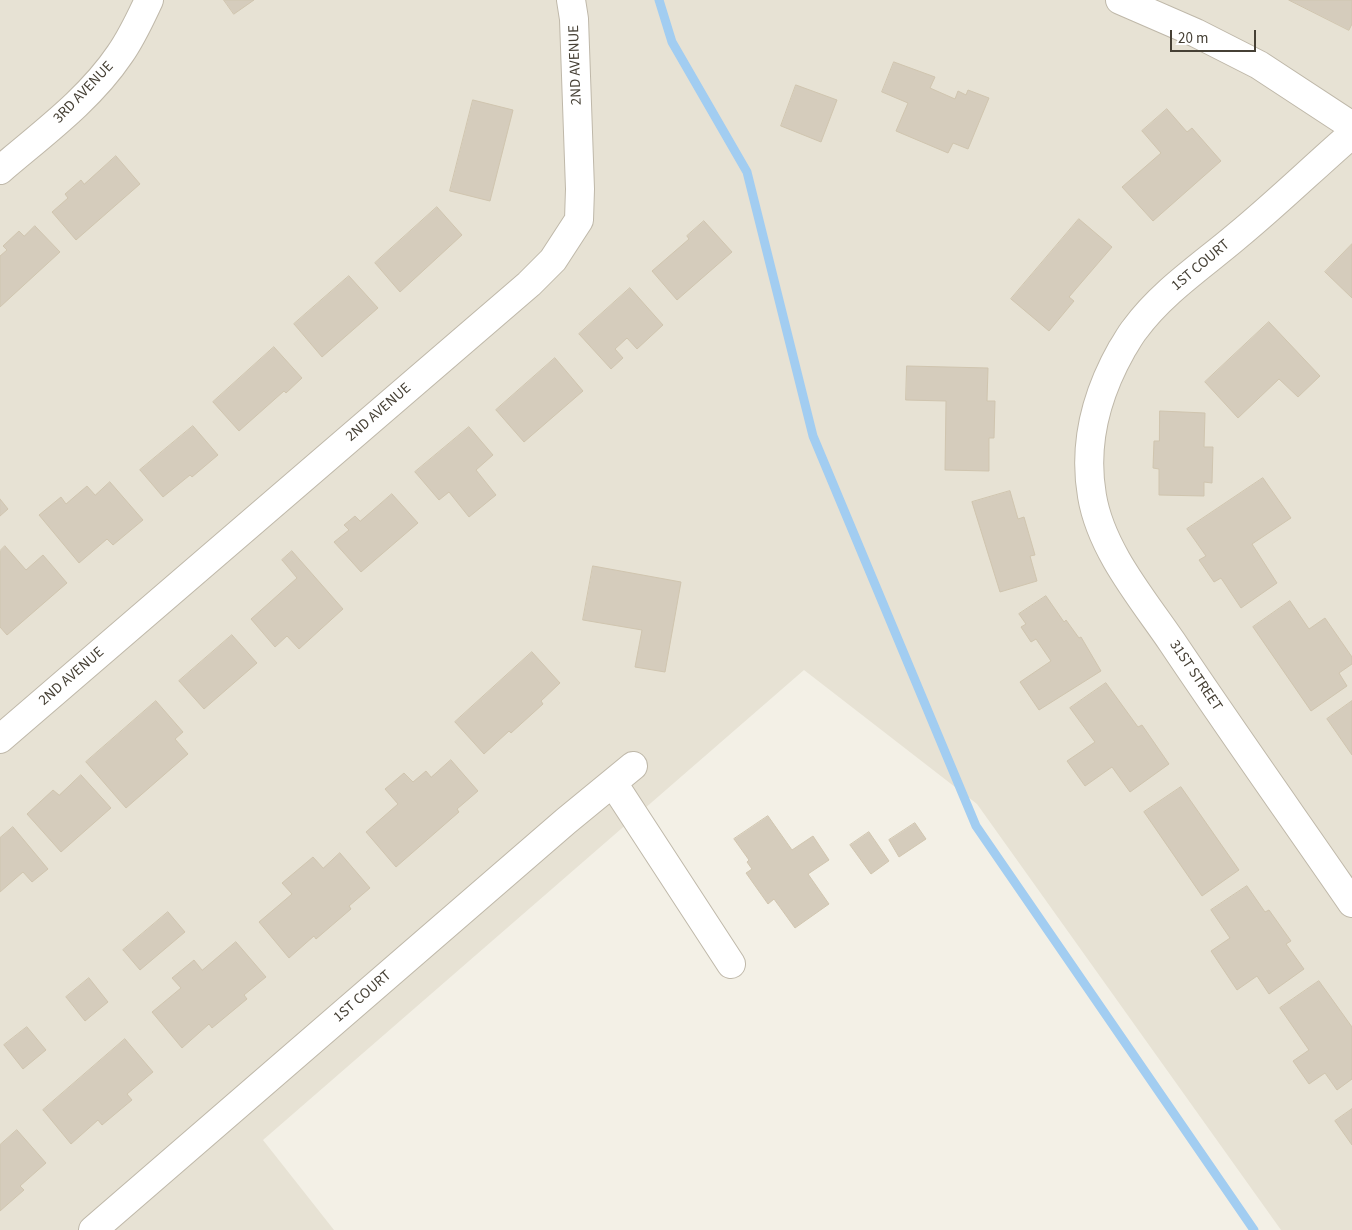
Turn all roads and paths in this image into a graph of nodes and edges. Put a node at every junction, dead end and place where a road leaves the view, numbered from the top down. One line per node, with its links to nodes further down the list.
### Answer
1 (149, 0): 6 (street, 3RD AVENUE)
2 (571, 0): 8 (street, 2ND AVENUE)
3 (1120, 0): 4 (street)
4 (1352, 126)
5 (1352, 134): 7 (street, 1ST COURT)
6 (0, 170)
7 (1091, 428): 11 (street, 31ST STREET)
8 (0, 739)
9 (633, 766): 10 (street, 1ST COURT)
10 (613, 783): 12 (street); 13 (street, 1ST COURT)
11 (1352, 903)
12 (731, 964)
13 (93, 1230)

